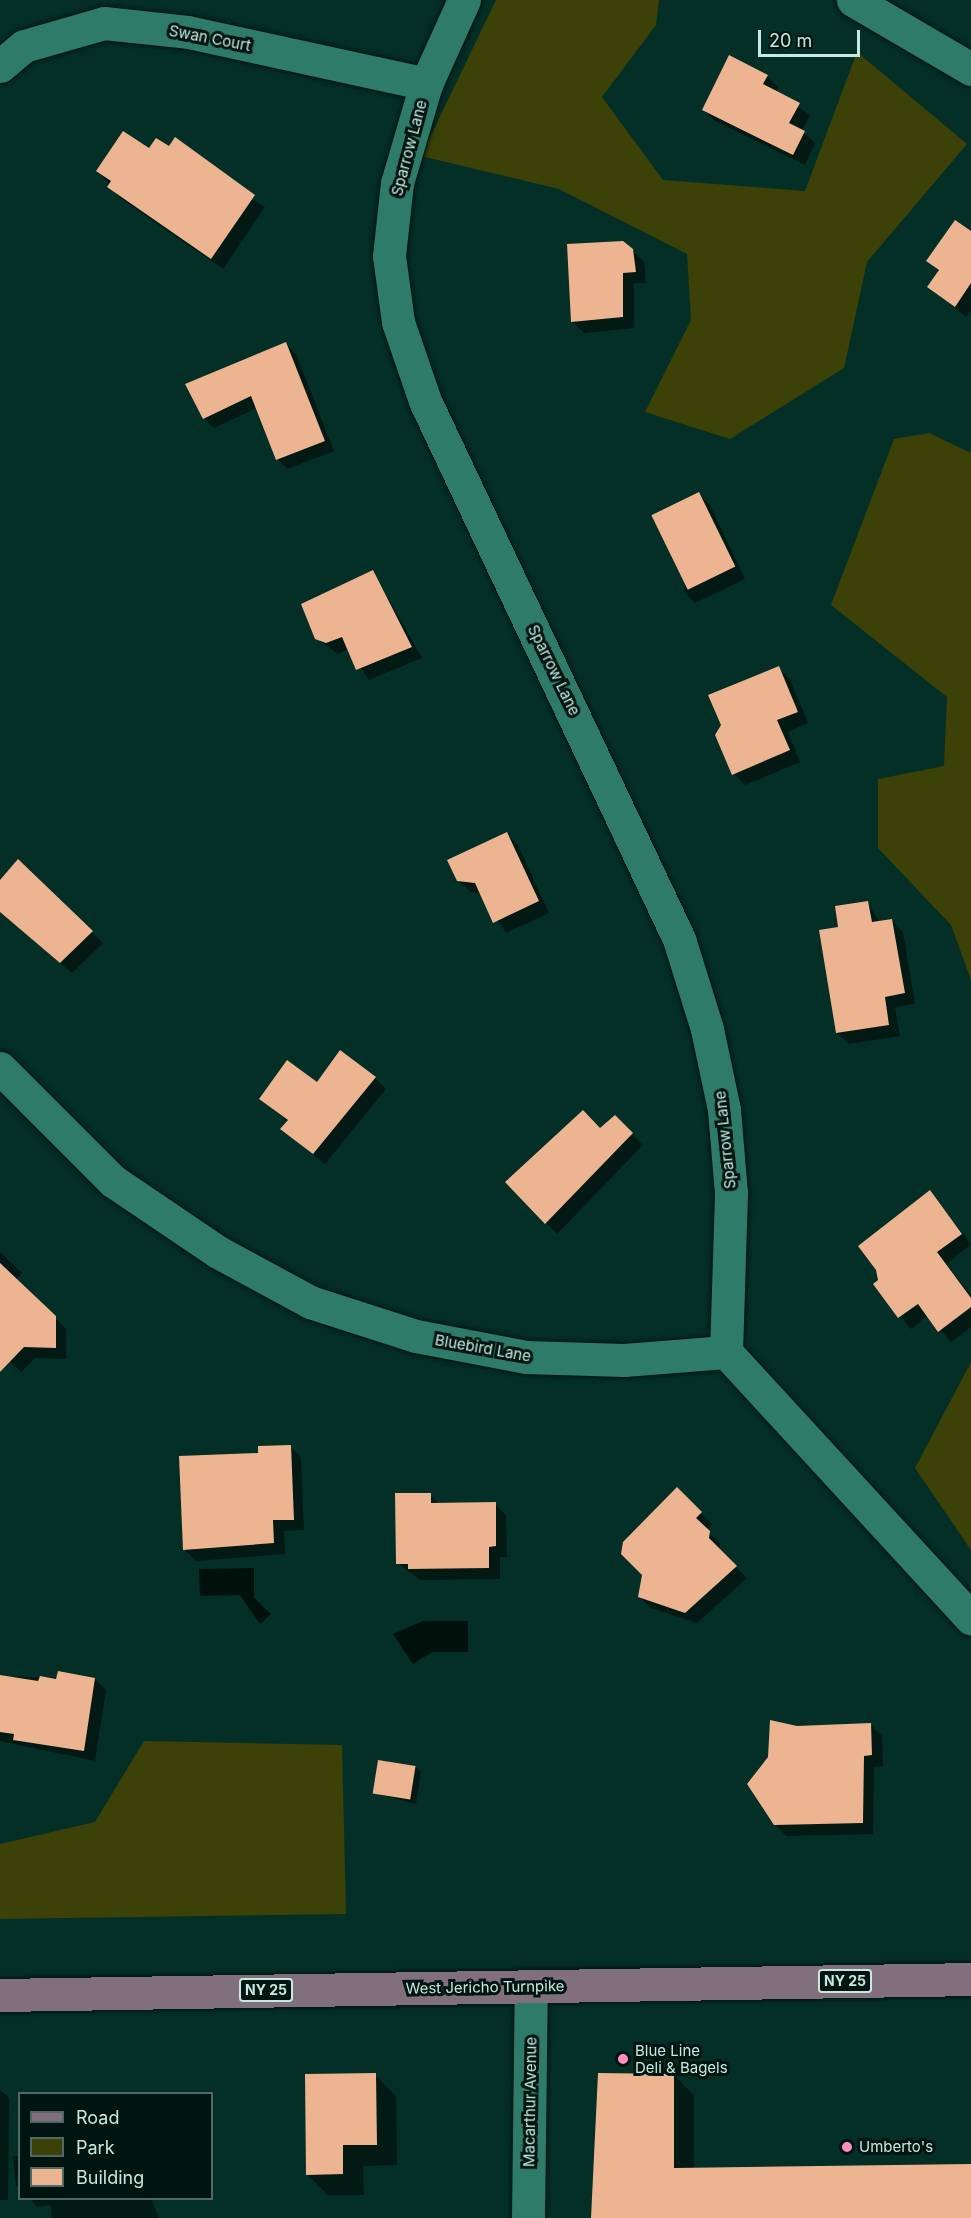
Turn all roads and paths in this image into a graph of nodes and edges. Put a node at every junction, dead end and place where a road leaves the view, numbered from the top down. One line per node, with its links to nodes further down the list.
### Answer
1 (464, 0): 5 (street, Sparrow Lane)
2 (853, 0): 4 (street)
3 (0, 66): 5 (street, Swan Court)
4 (971, 69)
5 (426, 84): 7 (street, Sparrow Lane)
6 (0, 1068): 7 (street, Bluebird Lane)
7 (726, 1352): 8 (street)
8 (971, 1618)
9 (971, 1979): 10 (main road, West Jericho Turnpike / NY 25)
10 (531, 1986): 11 (main road, West Jericho Turnpike / NY 25); 12 (street, Macarthur Avenue)
11 (0, 1995)
12 (528, 2218)

